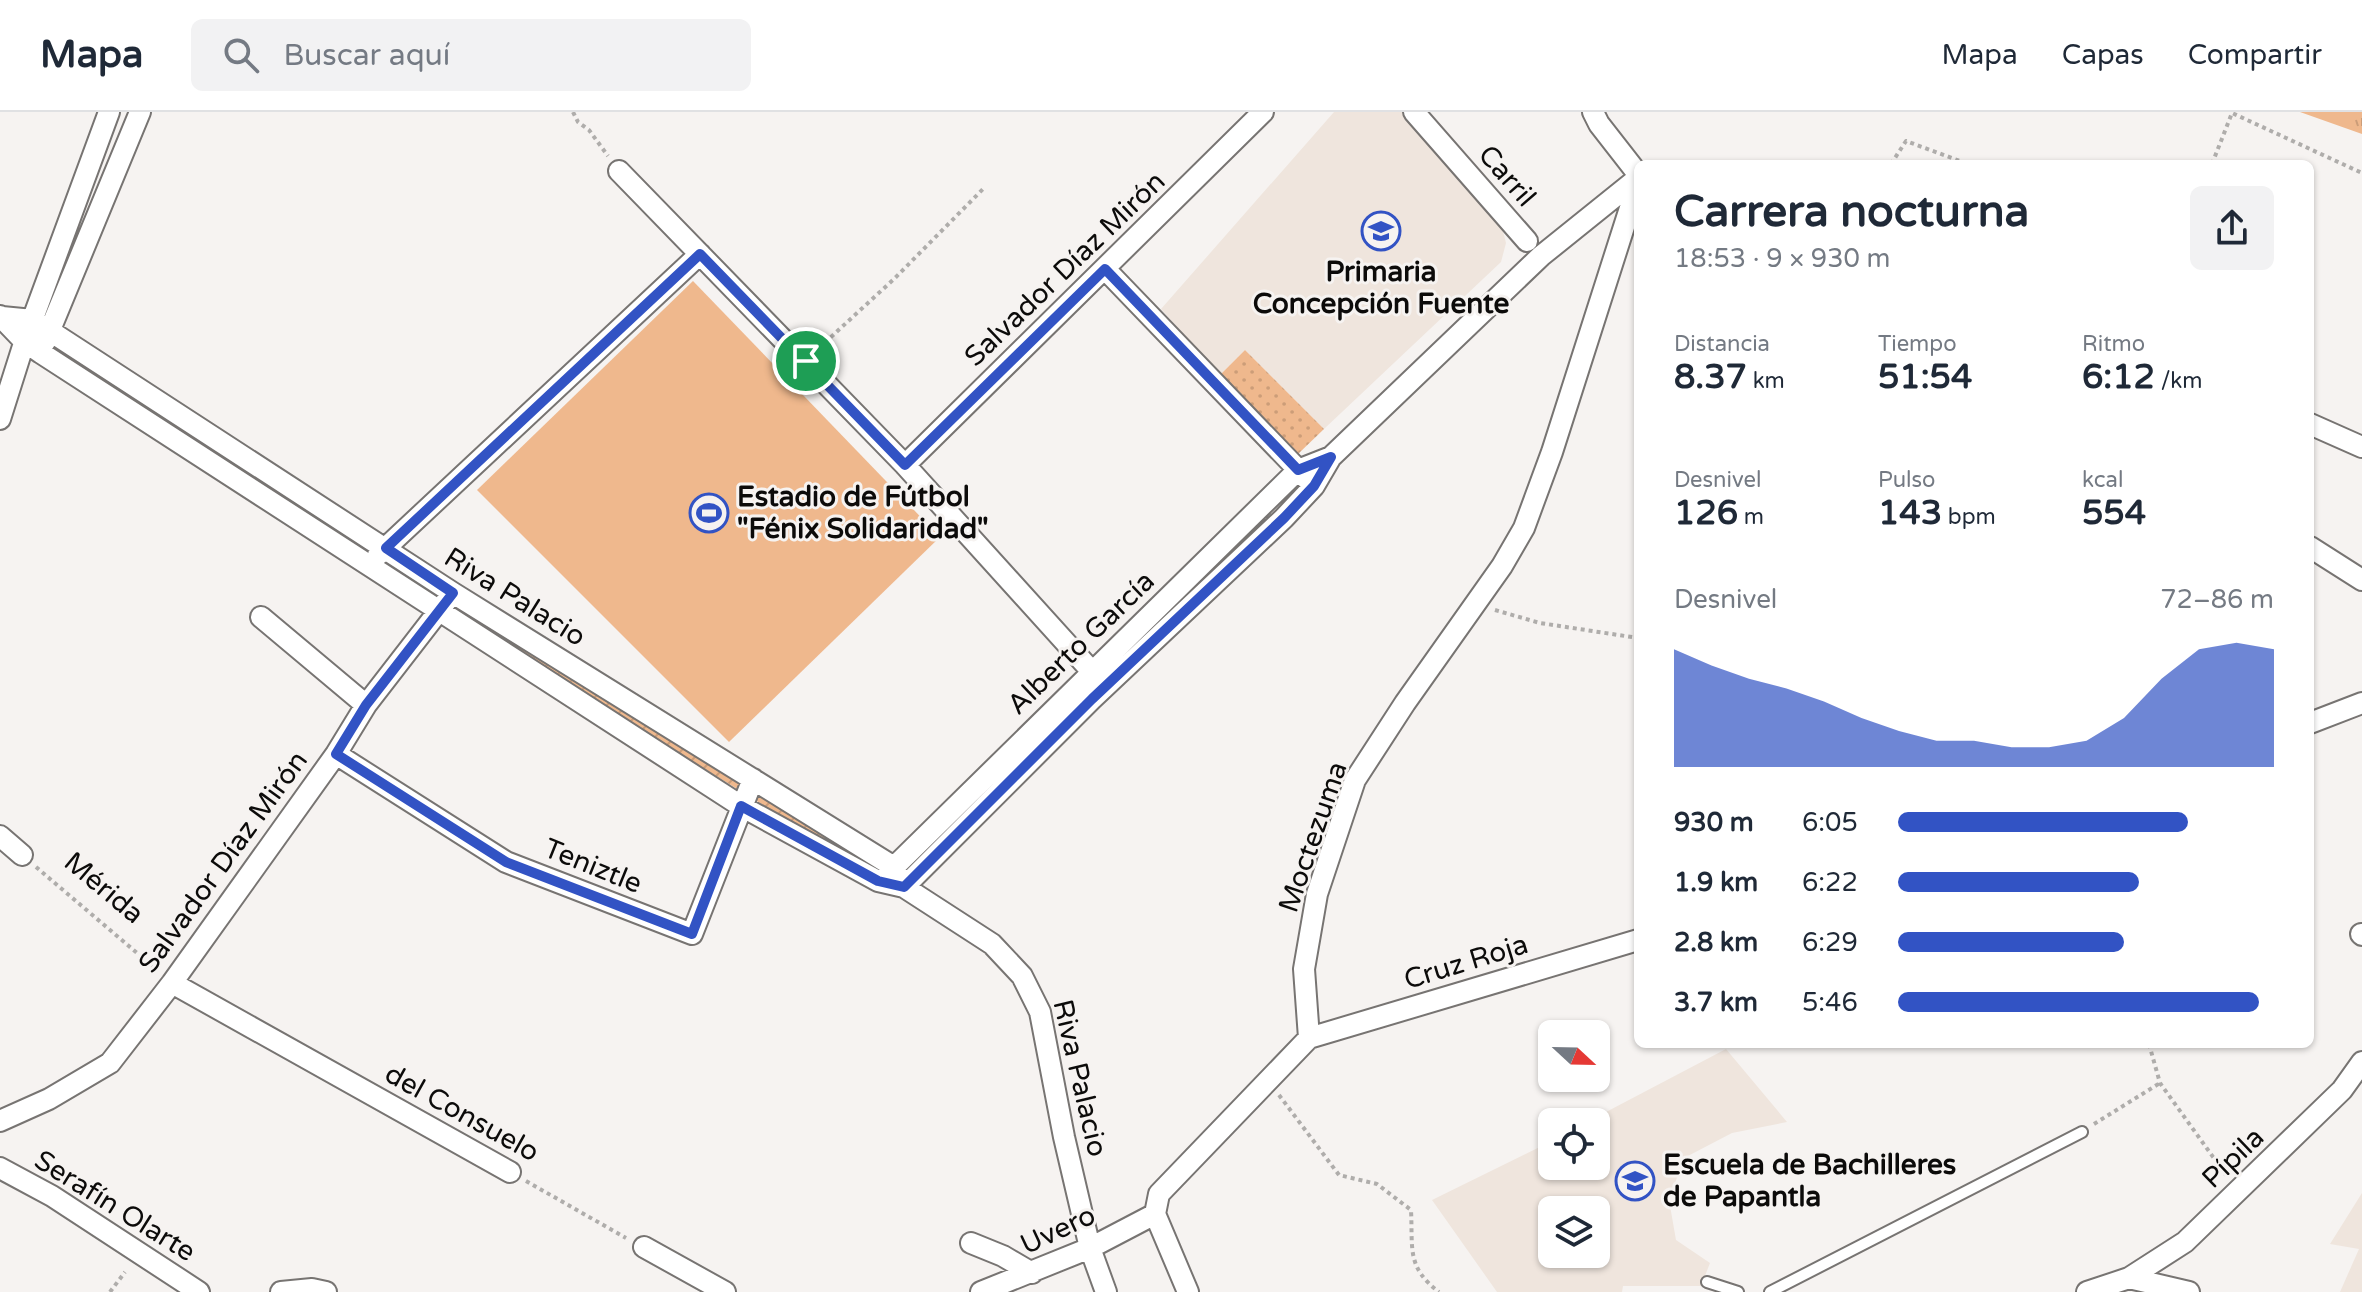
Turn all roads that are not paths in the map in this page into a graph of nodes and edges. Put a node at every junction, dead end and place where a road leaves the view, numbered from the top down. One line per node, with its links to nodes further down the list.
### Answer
1 (109, 112): 14 (street)
2 (140, 112): 14 (street)
3 (1263, 112): 12 (street, Salvador Díaz Mirón)
4 (1414, 112): 10 (street, Carril)
5 (1593, 112): 7 (street)
6 (619, 171): 11 (street)
7 (1634, 173)
8 (1634, 182): 19 (street, Alberto García)
9 (1634, 192): 44 (street, Moctezuma)
10 (1527, 241)
11 (700, 254): 20 (street); 23 (street)
12 (1105, 269): 20 (street, Salvador Díaz Mirón); 21 (street)
13 (1, 316): 14 (street, Riva Palacio); 15 (street, Riva Palacio)
14 (41, 326): 15 (street); 23 (street, Riva Palacio)
15 (33, 348): 16 (street); 25 (street, Riva Palacio)
16 (0, 419)
17 (2314, 426): 18 (street)
18 (2362, 447)
19 (1331, 457): 21 (street, Alberto García); 22 (street, Alberto García)
20 (905, 465): 30 (street)
21 (1298, 470): 22 (street); 30 (street, Alberto García)
22 (1314, 486): 30 (street, Alberto García)
23 (386, 548): 25 (street); 27 (street, Riva Palacio)
24 (2314, 550): 26 (street)
25 (368, 565): 28 (street, Riva Palacio)
26 (2362, 580)
27 (453, 593): 28 (street, Salvador Díaz Mirón); 35 (street, Riva Palacio)
28 (441, 610): 32 (street, Salvador Díaz Mirón); 36 (street, Riva Palacio)
29 (261, 617): 32 (street)
30 (1098, 679): 39 (street, Alberto García); 41 (street, Alberto García)
31 (2362, 703): 33 (street)
32 (366, 705): 34 (street, Salvador Díaz Mirón)
33 (2314, 721)
34 (336, 754): 36 (street, Teniztle); 43 (street, Salvador Díaz Mirón)
35 (753, 779): 36 (street, Teniztle); 39 (street, Riva Palacio)
36 (741, 806): 40 (street, Riva Palacio)
37 (0, 836): 38 (street, Mérida)
38 (22, 855)
39 (894, 867): 40 (street, Alberto García); 41 (street)
40 (878, 881): 41 (street, Riva Palacio)
41 (904, 887): 53 (street, Riva Palacio)
42 (1634, 941): 44 (street, Cruz Roja)
43 (172, 983): 46 (street, Salvador Díaz Mirón); 49 (street, del Consuelo)
44 (1309, 1038): 50 (street)
45 (2362, 1062): 55 (street, Pípila)
46 (0, 1121)
47 (2082, 1132): 65 (lane)
48 (0, 1168): 57 (street, Serafín Olarte)
49 (510, 1172)
50 (1155, 1214): 53 (street, Uvero); 63 (street)
51 (971, 1243): 54 (street)
52 (644, 1247): 60 (street)
53 (1090, 1248): 54 (street, Uvero); 62 (street, Riva Palacio)
54 (1032, 1273): 61 (street, Uvero)
55 (2129, 1278): 66 (street, Pípila); 67 (street)
56 (1707, 1282): 64 (lane)
57 (199, 1292)
58 (281, 1292): 59 (street)
59 (326, 1292)
60 (725, 1292)
61 (981, 1292)
62 (1106, 1292)
63 (1188, 1292)
64 (1738, 1292)
65 (1770, 1292)
66 (2087, 1292)
67 (2189, 1292)

